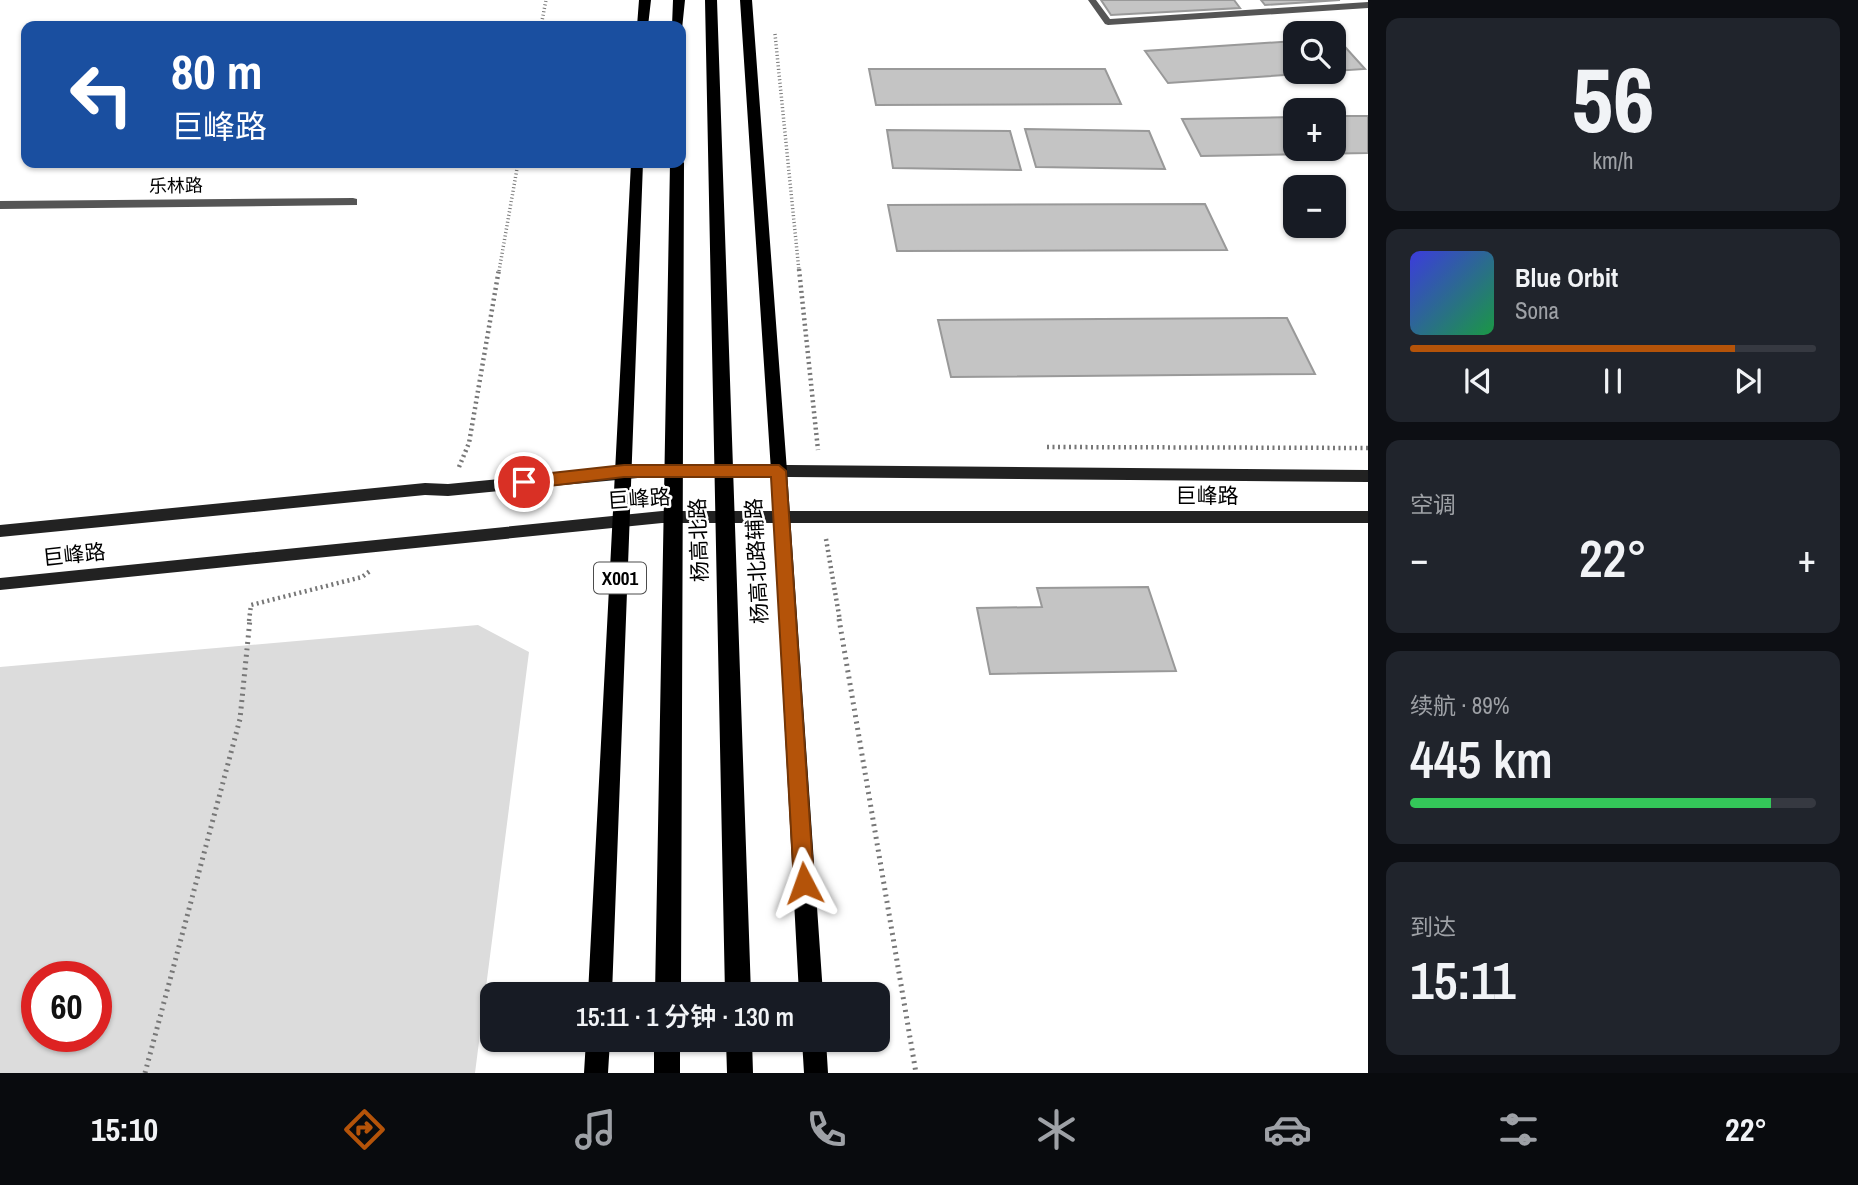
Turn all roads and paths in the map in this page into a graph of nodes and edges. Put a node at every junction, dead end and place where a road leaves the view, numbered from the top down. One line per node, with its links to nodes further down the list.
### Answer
1 (545, 0): 10 (path)
2 (645, 0): 11 (main road)
3 (679, 0): 12 (highway)
4 (710, 0): 30 (highway, 杨高北路)
5 (746, 0): 19 (main road, 杨高北路辅路)
6 (1092, 0): 9 (street)
7 (1249, 0): 9 (street)
8 (1368, 5): 9 (street)
9 (1261, 13)
10 (542, 21)
11 (643, 21)
12 (678, 21)
13 (516, 168): 21 (path)
14 (638, 168): 18 (main road, X001)
15 (677, 168): 29 (highway, 杨高北路 / X001)
16 (353, 202): 17 (street, 乐林路)
17 (0, 205)
18 (624, 471): 19 (main road, 巨峰路); 21 (main road, 巨峰路); 24 (main road, X001)
19 (779, 471): 20 (main road, 巨峰路); 23 (main road, 杨高北路辅路)
20 (1368, 476)
21 (448, 491): 25 (main road, 巨峰路)
22 (1368, 517): 23 (main road, 巨峰路)
23 (780, 518): 24 (main road, 巨峰路); 31 (main road, 杨高北路辅路)
24 (622, 522): 26 (main road, 巨峰路); 28 (main road, X001)
25 (0, 531)
26 (404, 542): 27 (main road, 巨峰路); 36 (path)
27 (0, 584)
28 (601, 982)
29 (668, 982)
30 (738, 982)
31 (810, 982)
32 (597, 1052): 37 (main road)
33 (667, 1052): 38 (highway)
34 (739, 1052): 39 (highway)
35 (815, 1052): 40 (main road)
36 (145, 1073)
37 (596, 1073)
38 (667, 1073)
39 (740, 1073)
40 (816, 1073)

